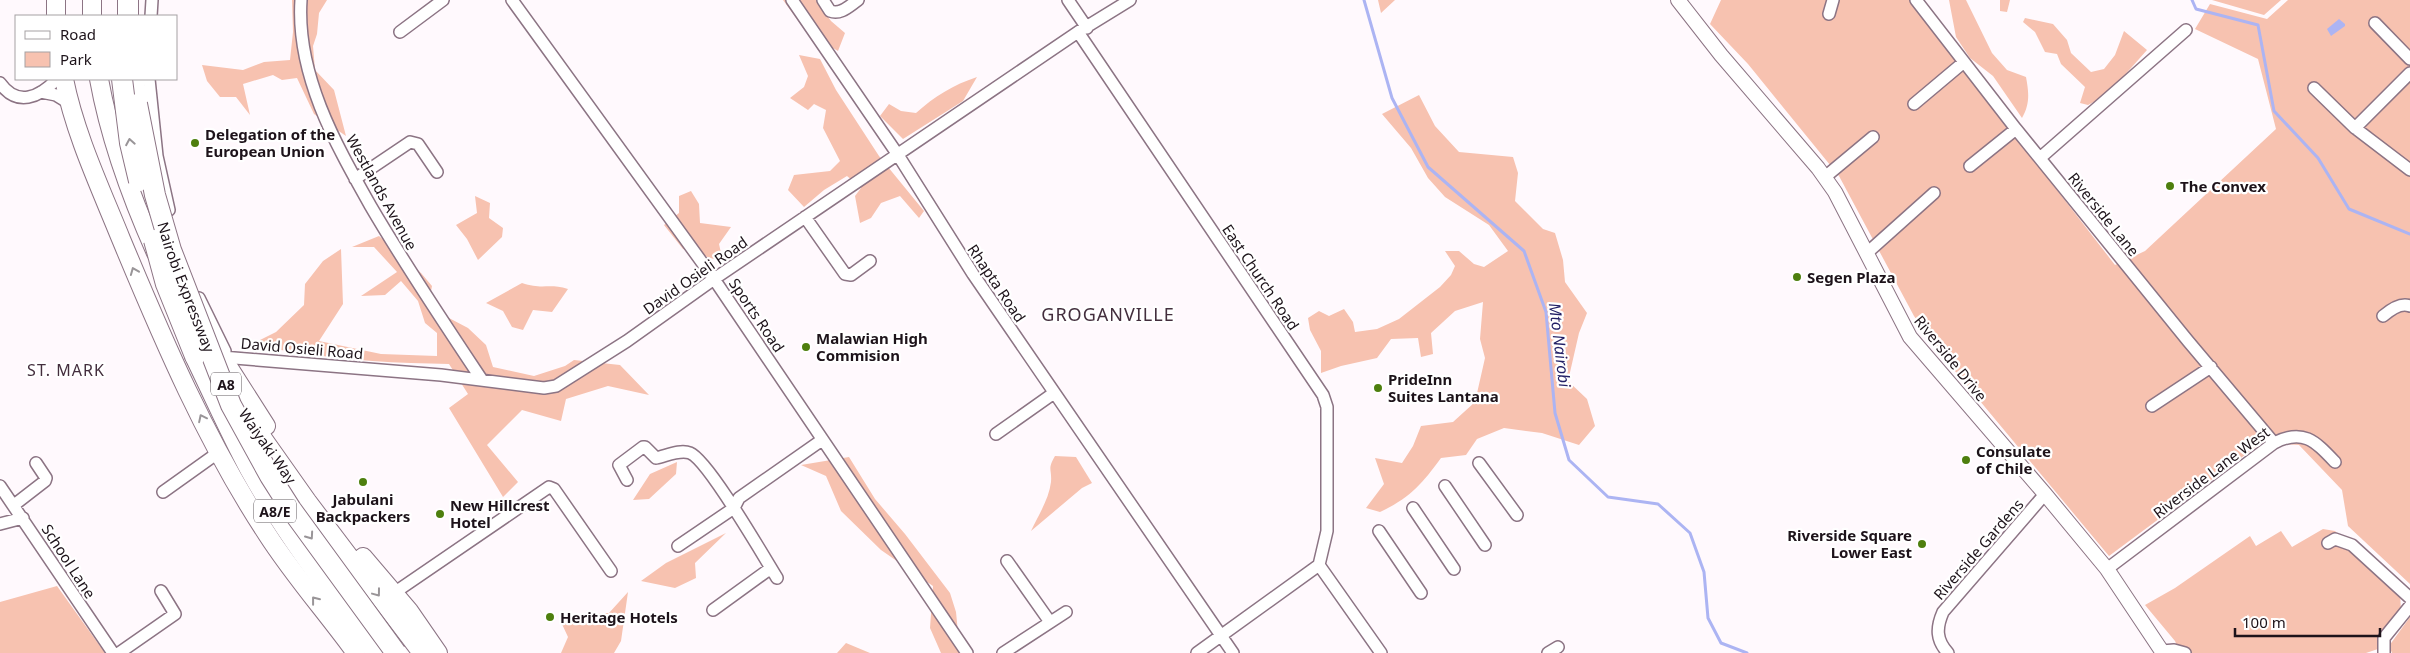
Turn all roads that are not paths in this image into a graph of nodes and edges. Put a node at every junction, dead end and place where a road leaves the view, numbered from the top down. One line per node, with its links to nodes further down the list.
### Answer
1 (56, 0): 18 (highway)
2 (92, 0): 19 (highway)
3 (114, 0): 20 (highway)
4 (128, 0): 21 (highway)
5 (152, 0): 22 (street)
6 (300, 0): 53 (street, Westlands Avenue)
7 (443, 0): 26 (street)
8 (512, 0): 59 (street, Sports Road)
9 (792, 0): 45 (street, Rhapta Road)
10 (823, 0): 11 (street)
11 (858, 0)
12 (1068, 0): 24 (street, East Church Road)
13 (1130, 0): 24 (street, David Osieli Road)
14 (1678, 0): 52 (street, Riverside Drive)
15 (1833, 0): 17 (street)
16 (1916, 0): 28 (street, Riverside Lane)
17 (1829, 14)
18 (56, 15)
19 (92, 15)
20 (115, 15)
21 (128, 15)
22 (151, 15)
23 (2375, 23): 27 (street)
24 (1083, 30): 45 (street, David Osieli Road); 92 (street, East Church Road)
25 (2186, 30): 48 (street)
26 (400, 32)
27 (2410, 59)
28 (1964, 62): 39 (street); 42 (street, Riverside Lane)
29 (2410, 73): 43 (street)
30 (56, 80): 38 (street)
31 (64, 80): 40 (highway, A8)
32 (99, 80): 41 (highway, Waiyaki Way / A8)
33 (122, 80): 109 (highway, Nairobi Expressway / A8/E, one-way to 33, bridge)
34 (134, 80): 110 (highway, Nairobi Expressway / A8/E, one-way to 110, bridge)
35 (149, 80): 58 (street)
36 (0, 83): 38 (street)
37 (2314, 88): 43 (street)
38 (41, 92): 40 (street)
39 (1914, 104)
40 (71, 111): 41 (highway); 46 (highway, A8)
41 (105, 115): 47 (highway, Waiyaki Way / A8)
42 (2016, 128): 48 (street, Riverside Lane); 49 (street)
43 (2356, 128): 50 (street)
44 (1873, 137): 52 (street)
45 (898, 154): 55 (street, David Osieli Road); 67 (street, Rhapta Road)
46 (87, 155): 47 (highway); 72 (highway, A8, one-way to 46)
47 (119, 158): 60 (highway, Waiyaki Way / A8)
48 (2040, 158): 65 (street, Riverside Lane)
49 (1970, 166)
50 (2410, 170)
51 (437, 172): 53 (street)
52 (1825, 177): 56 (street, Riverside Drive)
53 (355, 178): 66 (street, Westlands Avenue)
54 (1934, 193): 56 (street)
55 (805, 217): 57 (street); 59 (street, David Osieli Road)
56 (1868, 252): 80 (street, Riverside Drive)
57 (870, 261)
58 (183, 266): 60 (street); 64 (street)
59 (714, 279): 66 (street, David Osieli Road); 70 (street, Sports Road)
60 (175, 294): 63 (highway, Waiyaki Way / A8)
61 (2410, 306): 62 (street)
62 (2383, 316)
63 (196, 336): 64 (highway); 111 (highway, Waiyaki Way / A8, one-way to 111)
64 (225, 357): 66 (street, David Osieli Road); 97 (highway)
65 (2211, 367): 68 (street); 71 (street, Riverside Lane)
66 (482, 380)
67 (1054, 393): 69 (street); 104 (street, Rhapta Road)
68 (2152, 406)
69 (996, 434)
70 (822, 440): 82 (street); 113 (street, Sports Road)
71 (2274, 443): 73 (street, Riverside Lane West); 94 (street, Riverside Lane West)
72 (219, 452): 79 (street); 105 (highway, A8, one-way to 72)
73 (2335, 462)
74 (36, 463): 81 (street)
75 (1479, 463): 84 (street)
76 (627, 480): 82 (street)
77 (0, 486): 81 (street, School Lane)
78 (1445, 486): 89 (street)
79 (163, 492)
80 (2046, 494): 94 (street, Riverside Drive); 118 (street, Riverside Gardens)
81 (14, 505): 85 (street, School Lane)
82 (734, 508): 90 (street); 101 (street)
83 (1413, 508): 93 (street)
84 (1517, 515)
85 (23, 518): 86 (street); 107 (street, School Lane)
86 (0, 524)
87 (1379, 531): 98 (street)
88 (2328, 543): 99 (street)
89 (1485, 545)
90 (678, 546)
91 (1007, 561): 103 (street)
92 (1319, 566): 104 (street); 117 (street)
93 (1454, 569)
94 (2107, 570): 106 (street, Riverside Drive)
95 (611, 571): 97 (street)
96 (161, 591): 108 (street)
97 (394, 593): 112 (highway)
98 (1421, 593)
99 (2410, 598)
100 (2410, 606): 120 (street)
101 (713, 610)
102 (1066, 612): 103 (street)
103 (1050, 622): 114 (street)
104 (1222, 637): 115 (street); 116 (street, Rhapta Road)
105 (352, 651)
106 (2163, 652): 119 (street)
107 (113, 653)
108 (119, 653)
109 (377, 653)
110 (396, 653)
111 (422, 653)
112 (438, 653)
113 (967, 653)
114 (1003, 653)
115 (1197, 653)
116 (1233, 653)
117 (1381, 653)
118 (1948, 653)
119 (2185, 653)
120 (2384, 653)

